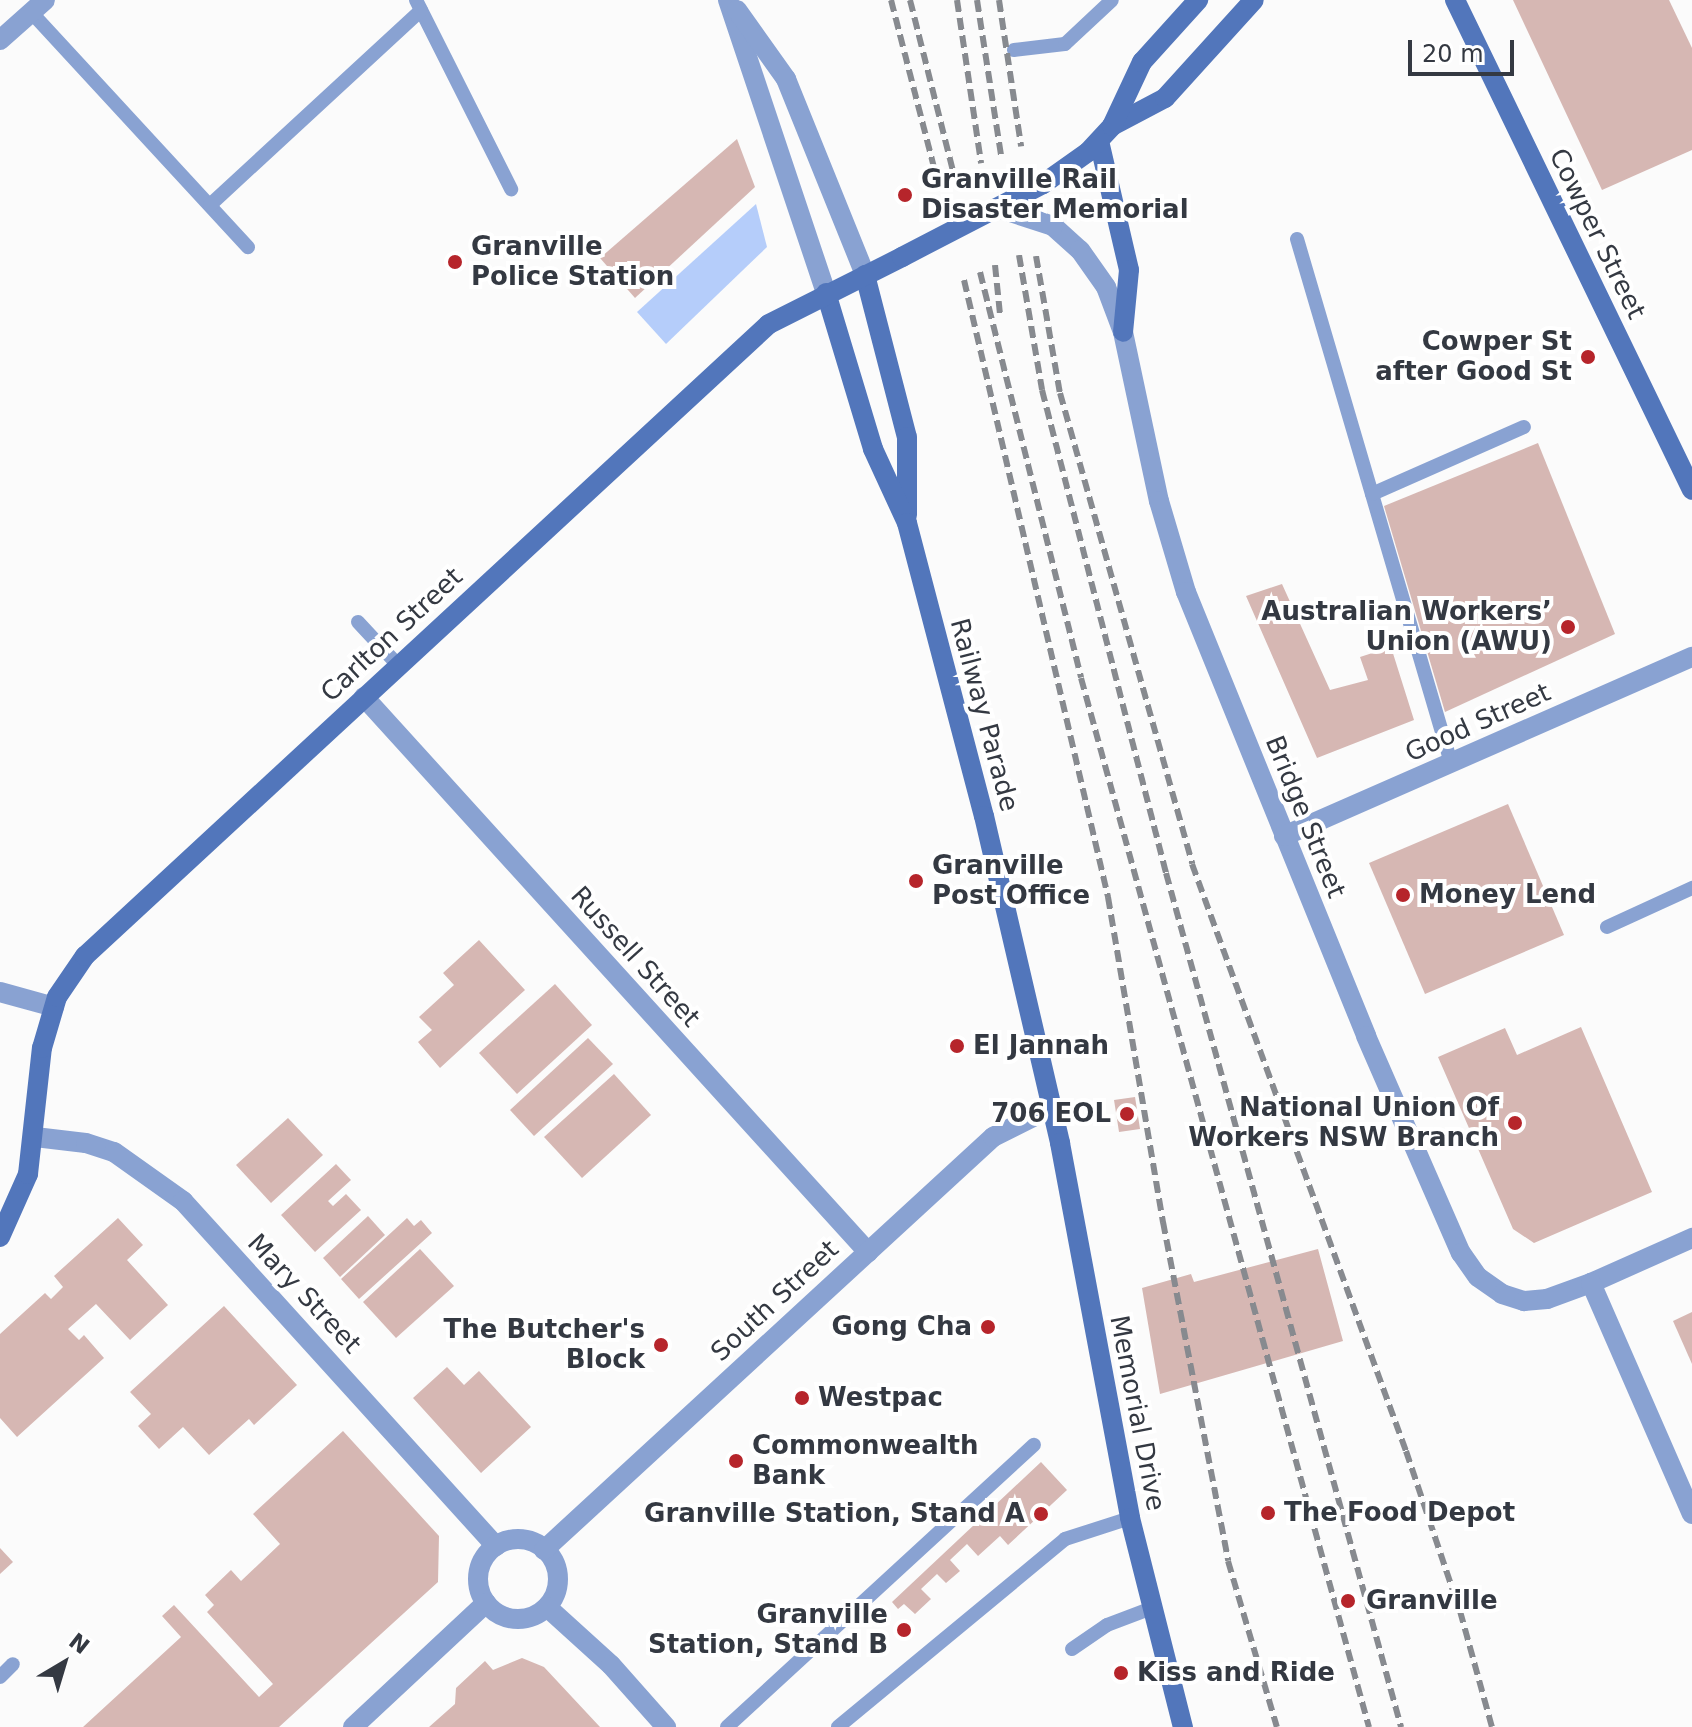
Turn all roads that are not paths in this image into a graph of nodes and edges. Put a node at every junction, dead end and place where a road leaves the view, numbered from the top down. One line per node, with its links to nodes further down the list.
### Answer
1 (729, 0): 16 (street, Railway Parade); 17 (street, Railway Parade)
2 (1112, 0): 9 (lane)
3 (1198, 0): 10 (main road)
4 (1254, 0): 10 (main road, Carlton Street)
5 (1455, 0): 20 (main road, Cowper Street)
6 (419, 5): 11 (lane); 12 (lane)
7 (38, 6): 8 (street); 12 (lane)
8 (0, 40)
9 (1014, 50)
10 (1105, 134): 13 (main road, Carlton Street, bridge); 18 (main road)
11 (511, 189)
12 (210, 205): 15 (lane)
13 (998, 208): 16 (main road, Carlton Street, bridge); 18 (street, Bridge Street, bridge)
14 (1297, 239): 21 (lane)
15 (248, 247)
16 (865, 275): 17 (main road, Carlton Street); 22 (main road, Railway Parade)
17 (826, 293): 22 (main road, Railway Parade); 25 (main road, Carlton Street)
18 (1123, 332): 28 (street, Bridge Street)
19 (1524, 427): 21 (lane)
20 (1692, 490)
21 (1372, 494): 27 (lane)
22 (907, 523): 33 (main road, Railway Parade)
23 (358, 622): 25 (lane)
24 (1692, 657): 27 (street, Good Street)
25 (398, 665): 26 (main road, Carlton Street)
26 (364, 697): 32 (main road, Carlton Street); 37 (street, Russell Street)
27 (1451, 763): 28 (street, Good Street)
28 (1284, 836): 38 (street, Bridge Street)
29 (1692, 888): 30 (lane)
30 (1607, 927)
31 (0, 992): 32 (street)
32 (54, 1007): 34 (main road, Carlton Street)
33 (1053, 1107): 37 (street, South Street); 41 (main road, Memorial Drive)
34 (35, 1137): 35 (main road, Carlton Street); 42 (street, Mary Street)
35 (0, 1237)
36 (1692, 1238): 38 (street)
37 (868, 1252): 43 (street, South Street)
38 (1591, 1283): 40 (street)
39 (1034, 1445): 52 (lane)
40 (1692, 1514)
41 (1130, 1518): 46 (main road, Memorial Drive); 53 (lane)
42 (496, 1546): 43 (street); 44 (street)
43 (544, 1550): 45 (street)
44 (486, 1603): 45 (street); 50 (street)
45 (547, 1607): 51 (street)
46 (1152, 1608): 47 (lane); 54 (main road, Memorial Drive)
47 (1072, 1649)
48 (13, 1664): 49 (lane)
49 (0, 1677)
50 (353, 1727)
51 (666, 1727)
52 (727, 1727)
53 (838, 1727)
54 (1183, 1727)

